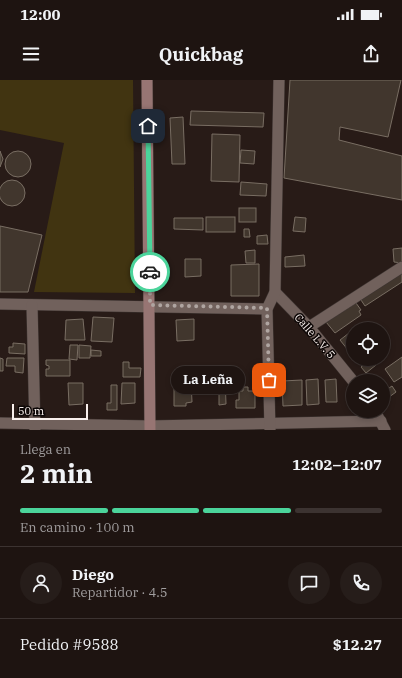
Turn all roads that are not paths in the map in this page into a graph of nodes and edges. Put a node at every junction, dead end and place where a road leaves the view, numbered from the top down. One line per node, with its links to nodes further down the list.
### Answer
1 (147, 80): 7 (main road)
2 (278, 80): 4 (street)
3 (402, 267): 9 (street)
4 (275, 292): 8 (street); 9 (street, Calle L.V. 5)
5 (0, 304): 6 (street)
6 (32, 305): 7 (street); 14 (street)
7 (150, 305): 8 (street); 15 (main road)
8 (267, 308): 12 (street)
9 (309, 327): 10 (street, Calle L.V. 5)
10 (348, 374)
11 (0, 424): 14 (street)
12 (270, 426): 13 (street); 15 (street)
13 (383, 426)
14 (35, 427): 15 (street)
15 (150, 428)

